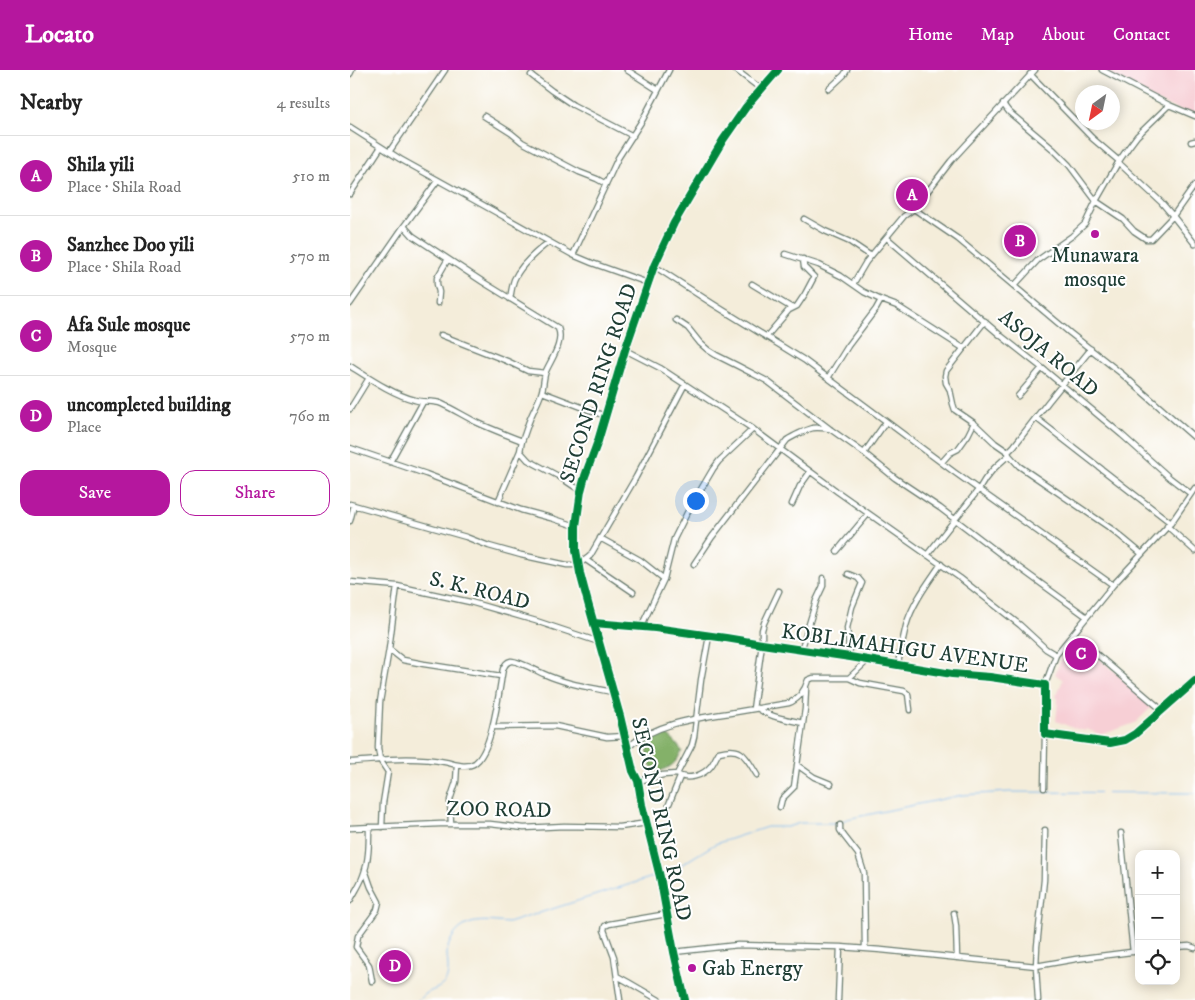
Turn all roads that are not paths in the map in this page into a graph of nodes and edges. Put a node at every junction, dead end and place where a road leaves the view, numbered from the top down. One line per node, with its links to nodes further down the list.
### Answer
1 (352, 70): 10 (street)
2 (445, 70): 23 (street)
3 (627, 70): 15 (street)
4 (669, 70): 15 (street)
5 (736, 70): 13 (street)
6 (778, 70): 13 (street, SECOND RING ROAD)
7 (847, 70): 14 (street)
8 (1035, 70): 11 (street)
9 (1102, 70): 17 (street)
10 (350, 74)
11 (1030, 74): 16 (street); 24 (street)
12 (531, 75): 21 (street)
13 (761, 89): 42 (street, SECOND RING ROAD)
14 (829, 89)
15 (658, 90): 21 (street)
16 (1003, 104): 29 (street); 30 (street)
17 (1169, 105): 19 (street); 24 (street)
18 (484, 116): 26 (street)
19 (1195, 116)
20 (350, 127): 22 (street)
21 (633, 136): 26 (street)
22 (381, 147): 23 (street); 28 (street)
23 (389, 152): 25 (street)
24 (1119, 161): 29 (street); 31 (street)
25 (438, 180): 33 (street); 35 (street)
26 (606, 184): 37 (street)
27 (1195, 185): 31 (street)
28 (350, 194)
29 (1096, 201): 31 (street); 46 (street)
30 (914, 209): 34 (street); 46 (street)
31 (1173, 216): 36 (street)
32 (804, 219): 39 (street)
33 (404, 226): 40 (street); 50 (street)
34 (887, 238): 39 (street); 53 (street, ASOJA ROAD)
35 (549, 242): 37 (street); 47 (street)
36 (1195, 244)
37 (573, 254): 43 (street)
38 (785, 254): 41 (street)
39 (871, 256): 45 (street)
40 (448, 259): 47 (street); 49 (street)
41 (803, 259): 45 (street); 51 (street)
42 (654, 266): 43 (street, SECOND RING ROAD); 55 (street)
43 (648, 284): 58 (street, SECOND RING ROAD)
44 (752, 284): 51 (street)
45 (853, 284): 48 (street)
46 (1014, 286): 57 (street)
47 (510, 299): 61 (street)
48 (881, 300): 56 (street); 63 (street)
49 (438, 303)
50 (350, 304)
51 (792, 308): 55 (street)
52 (676, 320): 75 (street)
53 (985, 321): 56 (street); 60 (street, ASOJA ROAD)
54 (441, 335): 61 (street)
55 (766, 337): 63 (street)
56 (963, 348): 73 (street)
57 (1091, 349): 65 (street); 76 (street)
58 (625, 350): 64 (street); 70 (street, SECOND RING ROAD)
59 (350, 366): 62 (street)
60 (1042, 368): 65 (street, ASOJA ROAD); 67 (street)
61 (545, 374): 66 (street)
62 (369, 378): 68 (street); 69 (street)
63 (828, 378): 72 (street)
64 (685, 384): 74 (street); 98 (street)
65 (1062, 385): 71 (street); 89 (street, ASOJA ROAD)
66 (542, 392): 70 (street); 77 (street)
67 (1018, 396)
68 (423, 402): 77 (street); 83 (street)
69 (350, 409)
70 (606, 416): 88 (street, SECOND RING ROAD)
71 (1036, 418): 82 (street); 96 (street)
72 (886, 422): 81 (street); 84 (street)
73 (974, 423): 82 (street); 84 (street)
74 (753, 429): 79 (street); 109 (street)
75 (830, 429): 79 (street); 81 (street)
76 (1195, 438)
77 (522, 441): 80 (street)
78 (350, 448): 83 (street)
79 (779, 449): 85 (street); 104 (street)
80 (520, 451): 88 (street); 90 (street)
81 (864, 453): 94 (street)
82 (1008, 454): 87 (street); 101 (street)
83 (390, 462): 90 (street)
84 (942, 462): 87 (street)
85 (810, 472): 92 (street); 93 (street)
86 (1195, 488): 89 (street)
87 (978, 489): 94 (street); 111 (street)
88 (582, 491): 97 (street, SECOND RING ROAD)
89 (1191, 494): 96 (street)
90 (498, 502): 97 (street)
91 (352, 504): 95 (street); 106 (street)
92 (792, 504)
93 (868, 514): 99 (street); 102 (street)
94 (955, 519): 102 (street); 115 (street)
95 (350, 521)
96 (1169, 524): 100 (street); 101 (street)
97 (576, 526): 106 (street, SECOND RING ROAD)
98 (600, 538): 103 (street); 109 (street)
99 (837, 552)
100 (1195, 552)
101 (1142, 554): 111 (street)
102 (928, 555): 105 (street)
103 (586, 560): 106 (street); 114 (street)
104 (694, 564)
105 (941, 564): 124 (street); 127 (street)
106 (578, 565): 116 (street, SECOND RING ROAD)
107 (848, 574): 125 (street)
108 (823, 578): 123 (street)
109 (664, 579): 117 (street)
110 (350, 582): 112 (street, S. K. ROAD)
111 (1113, 585): 115 (street)
112 (397, 586): 120 (street, S. K. ROAD); 122 (street)
113 (779, 591): 121 (street)
114 (633, 592)
115 (1087, 617): 118 (street)
116 (594, 623): 117 (street, KOBLIMAHIGU AVENUE); 120 (street, SECOND RING ROAD)
117 (641, 627): 119 (street, KOBLIMAHIGU AVENUE)
118 (1073, 634): 124 (street); 136 (street)
119 (709, 636): 121 (street, KOBLIMAHIGU AVENUE); 137 (street)
120 (598, 642): 133 (street, SECOND RING ROAD)
121 (762, 644): 123 (street, KOBLIMAHIGU AVENUE); 134 (street)
122 (389, 649): 128 (street); 143 (street)
123 (801, 650): 125 (street, KOBLIMAHIGU AVENUE)
124 (1056, 655): 132 (street)
125 (850, 657): 126 (street, KOBLIMAHIGU AVENUE)
126 (868, 660): 127 (street, KOBLIMAHIGU AVENUE); 129 (street)
127 (898, 664): 132 (street, KOBLIMAHIGU AVENUE)
128 (501, 676): 133 (street); 139 (street)
129 (849, 678): 131 (street); 135 (street)
130 (1195, 681): 136 (street)
131 (806, 685): 134 (street); 138 (street)
132 (1045, 685): 140 (street, KOBLIMAHIGU AVENUE)
133 (612, 692): 141 (street, SECOND RING ROAD)
134 (755, 708): 137 (street); 138 (street)
135 (910, 710)
136 (1162, 710): 140 (street)
137 (697, 718): 142 (street); 148 (street)
138 (803, 723): 146 (street)
139 (493, 727): 141 (street); 145 (street)
140 (1045, 734): 151 (street, KOBLIMAHIGU AVENUE)
141 (625, 736): 142 (street, SECOND RING ROAD)
142 (628, 747): 149 (street, SECOND RING ROAD)
143 (380, 760): 144 (street); 145 (street); 156 (street)
144 (350, 762)
145 (457, 765): 155 (street)
146 (797, 765): 150 (street); 153 (street)
147 (757, 774): 148 (street)
148 (679, 776): 149 (street); 152 (street)
149 (638, 781): 154 (street, SECOND RING ROAD)
150 (831, 784)
151 (1044, 788)
152 (669, 804)
153 (780, 807)
154 (647, 823): 155 (street, ZOO ROAD); 165 (street, SECOND RING ROAD)
155 (451, 824): 156 (street, ZOO ROAD)
156 (382, 826): 158 (street, ZOO ROAD)
157 (840, 826): 168 (street)
158 (369, 827): 159 (street, ZOO ROAD); 162 (street)
159 (350, 828)
160 (1045, 830): 173 (street)
161 (1121, 833): 171 (street)
162 (365, 870): 163 (street); 175 (street)
163 (350, 902)
164 (954, 913): 172 (street)
165 (667, 914): 170 (street, SECOND RING ROAD); 174 (street)
166 (840, 947): 168 (street); 170 (street); 179 (street)
167 (1180, 947): 169 (street)
168 (865, 948): 172 (street)
169 (1195, 948)
170 (674, 952): 178 (street, SECOND RING ROAD)
171 (1133, 952): 173 (street)
172 (957, 958): 173 (street)
173 (1036, 966): 180 (street)
174 (617, 976): 176 (street); 177 (street)
175 (372, 981)
176 (620, 1000)
177 (659, 1000)
178 (685, 1000)
179 (838, 1000)
180 (1038, 1000)

